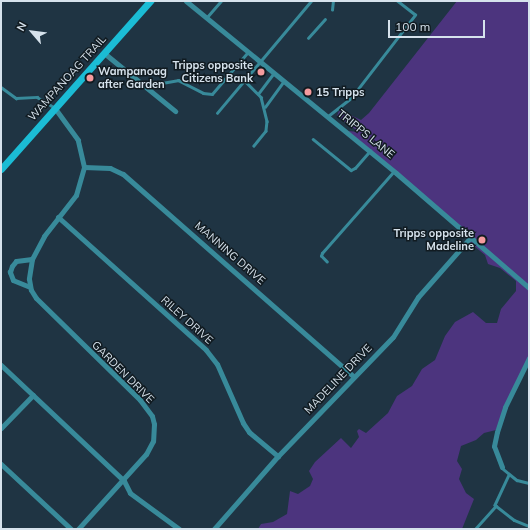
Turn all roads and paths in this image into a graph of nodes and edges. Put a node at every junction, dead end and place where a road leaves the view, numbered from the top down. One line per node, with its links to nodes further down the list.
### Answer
1 (150, 1): 13 (main road, WAMPANOAG TRAIL)
2 (186, 1): 7 (street, TRIPPS LANE)
3 (221, 1): 9 (lane)
4 (311, 1): 14 (lane)
5 (333, 1): 8 (lane)
6 (398, 1): 25 (lane)
7 (192, 3): 9 (street, TRIPPS LANE)
8 (332, 10)
9 (207, 18): 12 (street, TRIPPS LANE)
10 (325, 19): 11 (lane)
11 (308, 38)
12 (248, 52): 14 (street, TRIPPS LANE); 18 (lane)
13 (104, 53): 18 (street); 22 (main road, WAMPANOAG TRAIL)
14 (262, 62): 15 (street, TRIPPS LANE); 16 (lane)
15 (274, 73): 17 (street, TRIPPS LANE); 20 (lane)
16 (245, 81): 20 (lane); 24 (lane)
17 (284, 81): 21 (lane); 25 (street, TRIPPS LANE)
18 (144, 86): 23 (street)
19 (1, 87): 22 (lane)
20 (258, 94): 21 (lane)
21 (265, 107): 27 (lane)
22 (55, 108): 29 (street); 30 (main road, WAMPANOAG TRAIL)
23 (175, 111)
24 (217, 113)
25 (328, 116): 28 (street, TRIPPS LANE)
26 (313, 138): 28 (lane)
27 (254, 146)
28 (371, 151): 31 (street, TRIPPS LANE)
29 (84, 167): 32 (street); 40 (street, MANNING DRIVE)
30 (1, 169)
31 (395, 171): 33 (street, TRIPPS LANE); 35 (lane)
32 (58, 217): 34 (street); 43 (street, RILEY DRIVE)
33 (470, 238): 37 (street, TRIPPS LANE); 40 (street, MADELINE DRIVE)
34 (32, 259): 36 (street); 36 (street)
35 (327, 262)
36 (30, 287): 47 (street, GARDEN DRIVE)
37 (529, 288)
38 (529, 358): 45 (street)
39 (1, 365): 41 (street)
40 (353, 376): 43 (street, MADELINE DRIVE)
41 (33, 395): 42 (street); 47 (street)
42 (1, 428)
43 (278, 456): 54 (street, MADELINE DRIVE)
44 (1, 464): 51 (street)
45 (502, 467): 46 (lane)
46 (509, 475): 48 (lane); 49 (lane)
47 (124, 480): 52 (street, GARDEN DRIVE); 53 (street)
48 (529, 483)
49 (496, 506): 50 (lane); 55 (lane)
50 (529, 526)
51 (71, 529)
52 (78, 529)
53 (179, 529)
54 (214, 529)
55 (475, 529)

